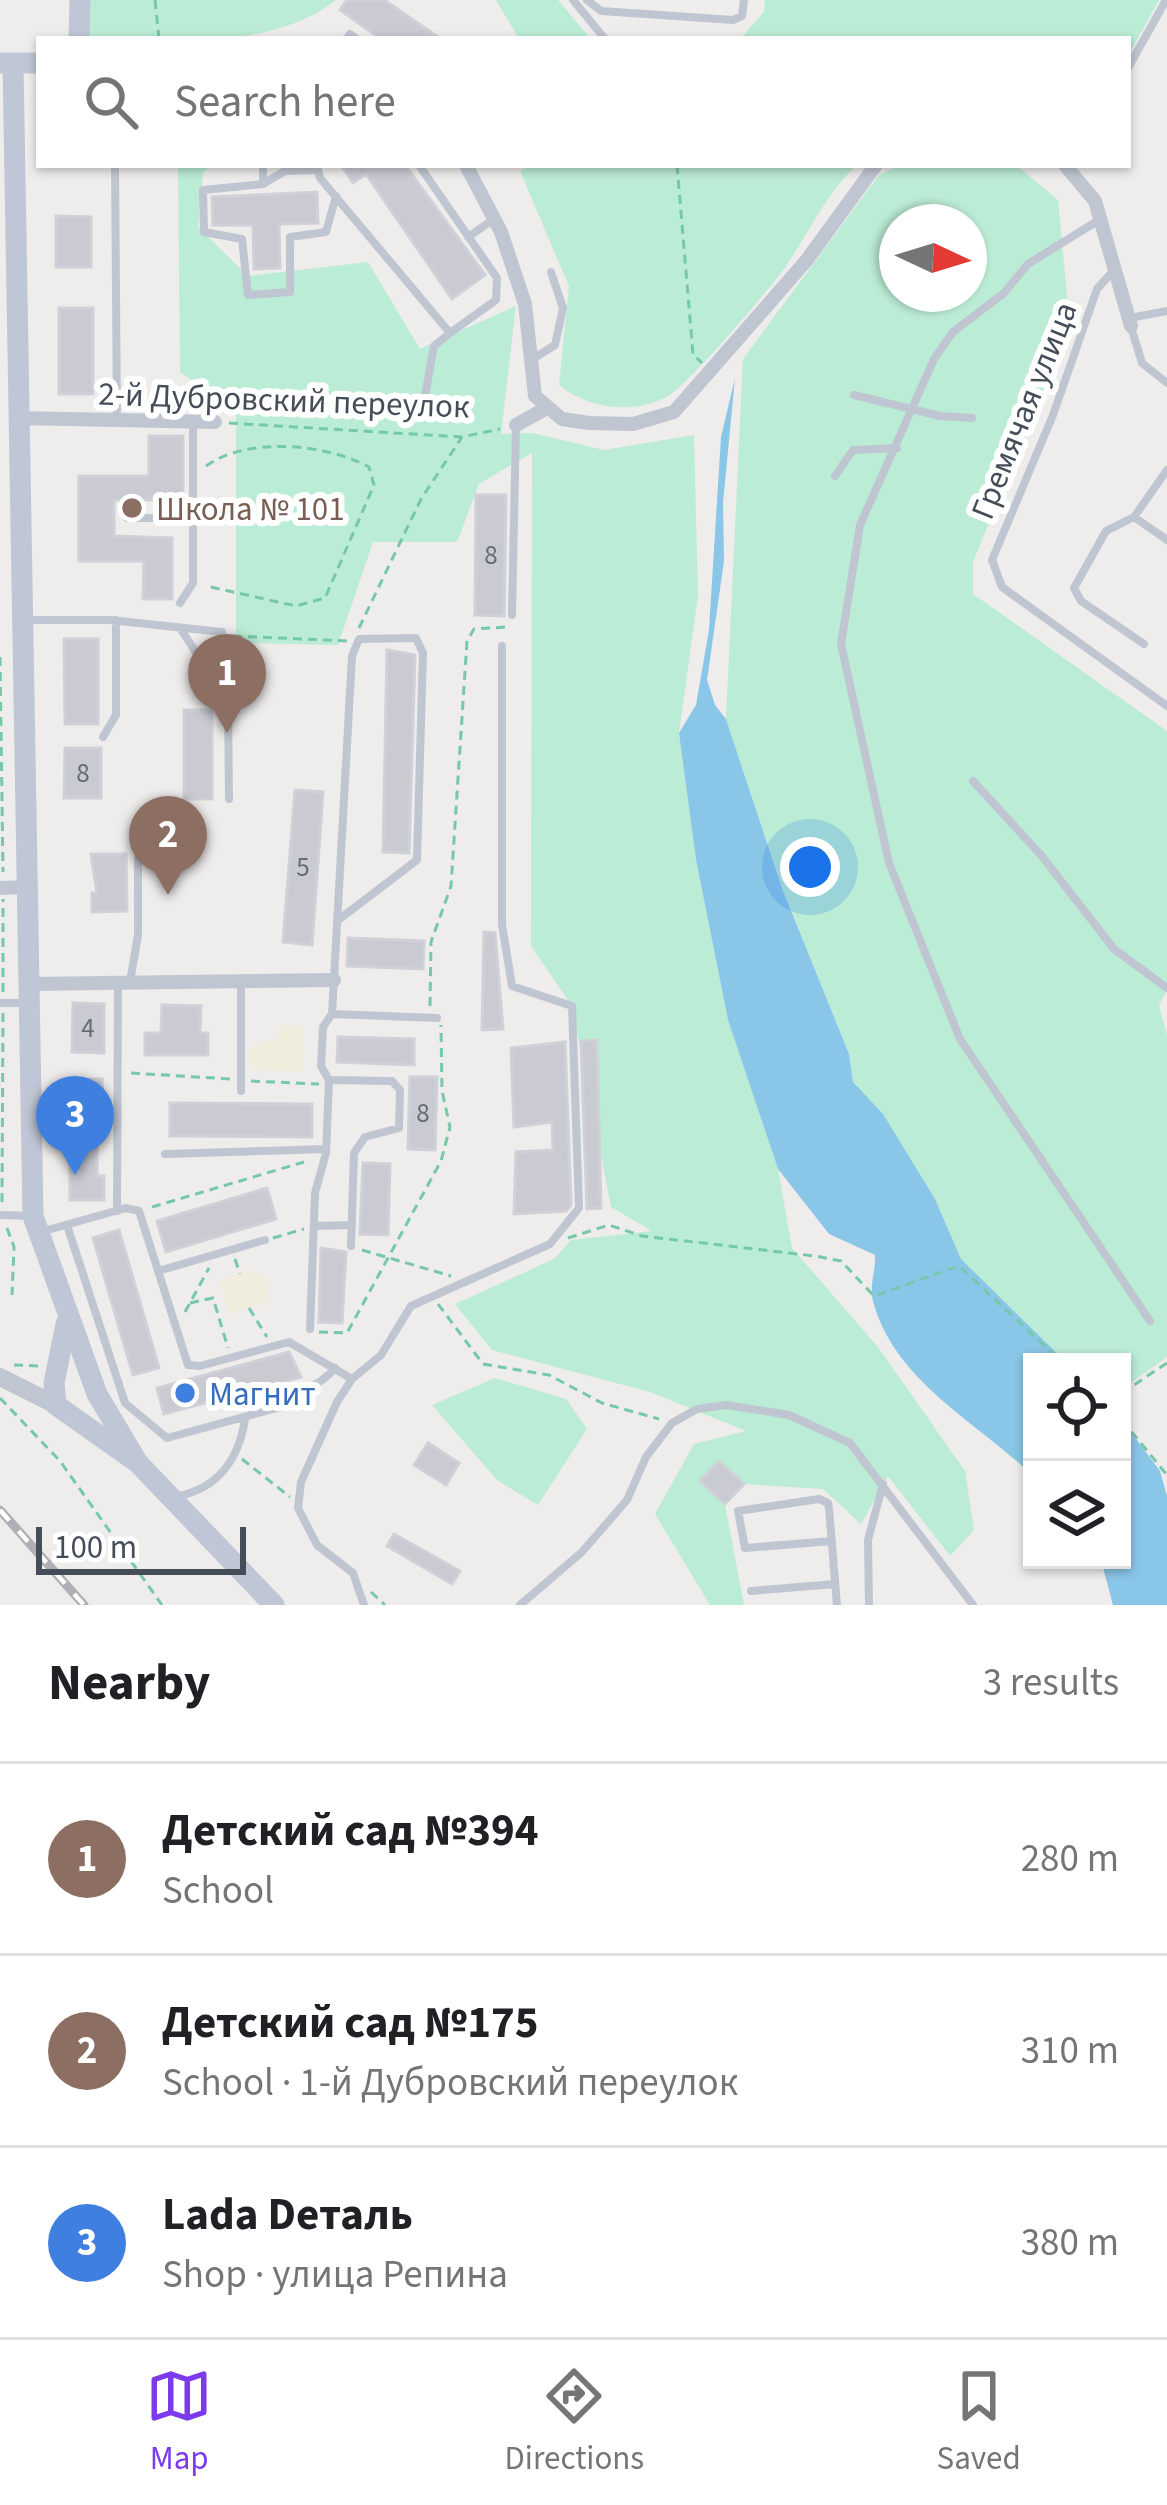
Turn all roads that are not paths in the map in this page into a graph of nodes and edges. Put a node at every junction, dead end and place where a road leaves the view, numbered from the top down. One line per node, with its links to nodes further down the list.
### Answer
1 (80, 0): 6 (main road)
2 (573, 0): 7 (lane)
3 (587, 0): 4 (lane)
4 (745, 0)
5 (1166, 0): 9 (lane)
6 (79, 36)
7 (603, 36)
8 (6, 63): 34 (main road)
9 (1131, 63)
10 (116, 168): 36 (lane)
11 (263, 168): 18 (lane)
12 (309, 168): 18 (lane)
13 (318, 168): 19 (lane)
14 (421, 168): 22 (lane)
15 (468, 168): 20 (street)
16 (874, 168): 33 (street)
17 (1068, 168): 21 (street)
18 (263, 184): 19 (lane)
19 (336, 196): 27 (lane)
20 (495, 218): 22 (lane); 28 (street)
21 (1100, 219): 23 (street); 32 (lane)
22 (468, 237): 27 (lane)
23 (1114, 268): 26 (street); 56 (lane, Гремячая улица)
24 (551, 272): 28 (lane)
25 (1167, 311): 26 (lane)
26 (1130, 322): 29 (lane)
27 (450, 333): 31 (lane)
28 (529, 361): 33 (street)
29 (1167, 383)
30 (854, 395): 32 (lane)
31 (425, 396)
32 (910, 408): 35 (lane); 40 (lane)
33 (545, 409): 39 (street, 2-й Дубровский переулок)
34 (16, 418): 36 (street, 2-й Дубровский переулок); 46 (main road)
35 (972, 418)
36 (117, 420): 37 (street, 2-й Дубровский переулок)
37 (193, 422): 38 (street, 2-й Дубровский переулок); 45 (lane)
38 (215, 422)
39 (516, 425): 49 (lane)
40 (897, 448): 42 (lane); 85 (lane)
41 (1167, 471): 43 (lane)
42 (835, 476)
43 (1134, 517): 47 (lane); 54 (lane)
44 (127, 518): 45 (lane)
45 (193, 518): 48 (lane)
46 (9, 520): 50 (main road)
47 (1167, 540)
48 (180, 603)
49 (512, 615)
50 (19, 620): 51 (lane); 61 (main road)
51 (116, 620): 52 (lane); 57 (lane)
52 (179, 627): 53 (lane); 59 (lane)
53 (222, 632)
54 (1144, 644)
55 (502, 646): 90 (lane)
56 (1167, 706)
57 (104, 737)
58 (973, 781): 66 (lane)
59 (229, 799)
60 (138, 859): 65 (lane)
61 (10, 888): 67 (main road)
62 (337, 921): 62 (lane); 63 (lane)
63 (334, 980): 64 (street); 69 (lane)
64 (241, 982): 65 (street); 72 (lane)
65 (124, 983): 67 (street); 75 (lane)
66 (1167, 988)
67 (28, 993): 68 (lane); 77 (main road)
68 (2, 1003)
69 (332, 1014): 70 (lane); 71 (lane)
70 (436, 1018)
71 (329, 1081): 73 (lane); 79 (lane)
72 (241, 1091)
73 (325, 1153): 74 (lane); 80 (lane)
74 (165, 1154)
75 (117, 1210): 78 (lane); 83 (lane)
76 (1, 1215): 77 (lane)
77 (35, 1224): 78 (lane); 84 (main road)
78 (67, 1224): 94 (lane)
79 (352, 1225): 80 (lane); 82 (lane)
80 (314, 1226): 86 (lane)
81 (265, 1240): 83 (lane)
82 (351, 1246)
83 (158, 1271): 88 (lane)
84 (65, 1318): 87 (main road); 92 (main road)
85 (1150, 1321)
86 (310, 1330)
87 (57, 1368): 91 (street); 93 (main road)
88 (335, 1368): 90 (lane); 94 (lane)
89 (0, 1377): 91 (street)
90 (352, 1378): 103 (lane)
91 (23, 1388): 93 (street)
92 (97, 1394): 95 (main road); 96 (main road)
93 (56, 1406): 95 (main road)
94 (245, 1418): 98 (lane)
95 (79, 1420): 96 (main road)
96 (138, 1463): 98 (main road)
97 (884, 1483): 104 (lane); 106 (lane); 107 (lane)
98 (171, 1498): 102 (main road)
99 (832, 1541): 99 (lane); 100 (lane)
100 (836, 1584): 101 (lane); 105 (lane)
101 (751, 1592)
102 (274, 1605)
103 (364, 1605)
104 (520, 1605)
105 (837, 1605)
106 (869, 1605)
107 (973, 1605)

